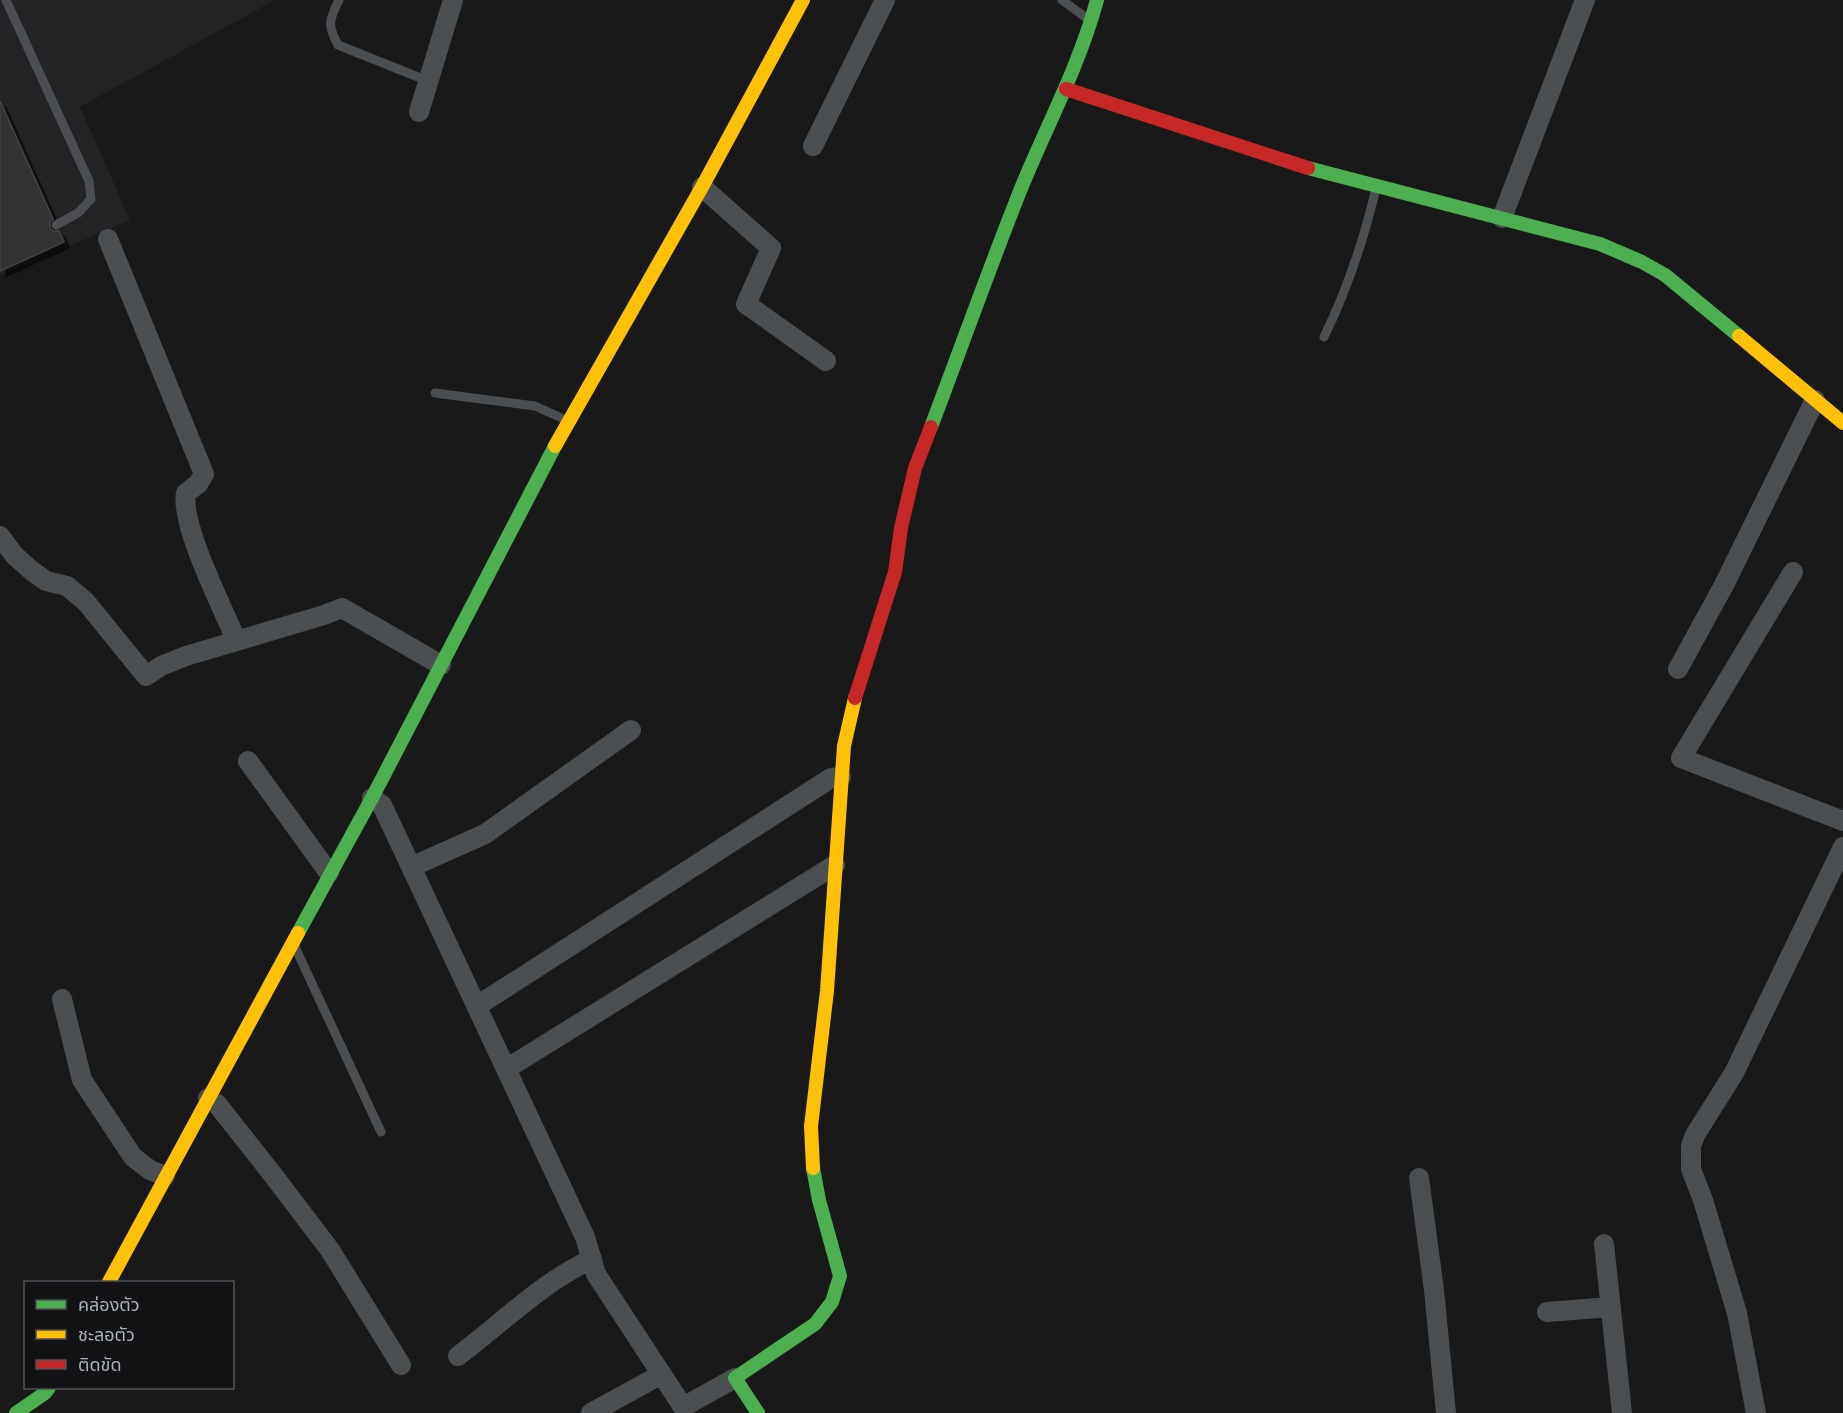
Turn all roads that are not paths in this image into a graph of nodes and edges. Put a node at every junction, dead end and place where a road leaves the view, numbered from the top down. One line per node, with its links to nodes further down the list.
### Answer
1 (6, 0): 10 (lane)
2 (339, 0): 12 (lane)
3 (453, 0): 12 (street)
4 (803, 0): 17 (street)
5 (885, 0): 15 (street)
6 (1062, 0): 11 (lane)
7 (1097, 0): 11 (street)
8 (1585, 0): 18 (street)
9 (0, 1): 10 (lane)
10 (10, 11): 19 (lane)
11 (1092, 22): 13 (street)
12 (428, 81): 14 (street)
13 (1066, 89): 16 (street); 34 (street)
14 (419, 112)
15 (813, 146)
16 (1377, 185): 18 (street); 21 (lane)
17 (702, 187): 22 (street); 25 (street)
18 (1502, 218): 24 (street)
19 (56, 225)
20 (108, 239): 29 (street)
21 (1324, 337)
22 (826, 361)
23 (435, 393): 25 (lane)
24 (1815, 400): 26 (street); 31 (street)
25 (568, 421): 30 (street)
26 (1843, 423)
27 (0, 536): 29 (street)
28 (1793, 572): 36 (street)
29 (236, 640): 30 (street)
30 (441, 665): 35 (street)
31 (1678, 669)
32 (631, 730): 39 (street)
33 (248, 761): 40 (street)
34 (841, 777): 38 (street); 43 (street)
35 (372, 798): 39 (street); 40 (street)
36 (1843, 821)
37 (1843, 847): 64 (street)
38 (835, 865): 44 (street); 57 (street)
39 (411, 867): 43 (street)
40 (329, 873): 41 (street)
41 (292, 942): 45 (street); 46 (lane)
42 (62, 999): 47 (street)
43 (477, 1006): 44 (street)
44 (506, 1069): 50 (street)
45 (208, 1098): 47 (street); 55 (street)
46 (381, 1132)
47 (165, 1176): 51 (street)
48 (1419, 1178): 62 (street)
49 (1604, 1244): 52 (street)
50 (592, 1259): 54 (street); 56 (street)
51 (110, 1281)
52 (1611, 1307): 53 (street); 63 (street)
53 (1547, 1312)
54 (458, 1356)
55 (401, 1365)
56 (662, 1374): 57 (street); 60 (street)
57 (735, 1378): 61 (street)
58 (48, 1389): 59 (street)
59 (16, 1413)
60 (591, 1413)
61 (758, 1413)
62 (1446, 1413)
63 (1622, 1413)
64 (1756, 1413)

